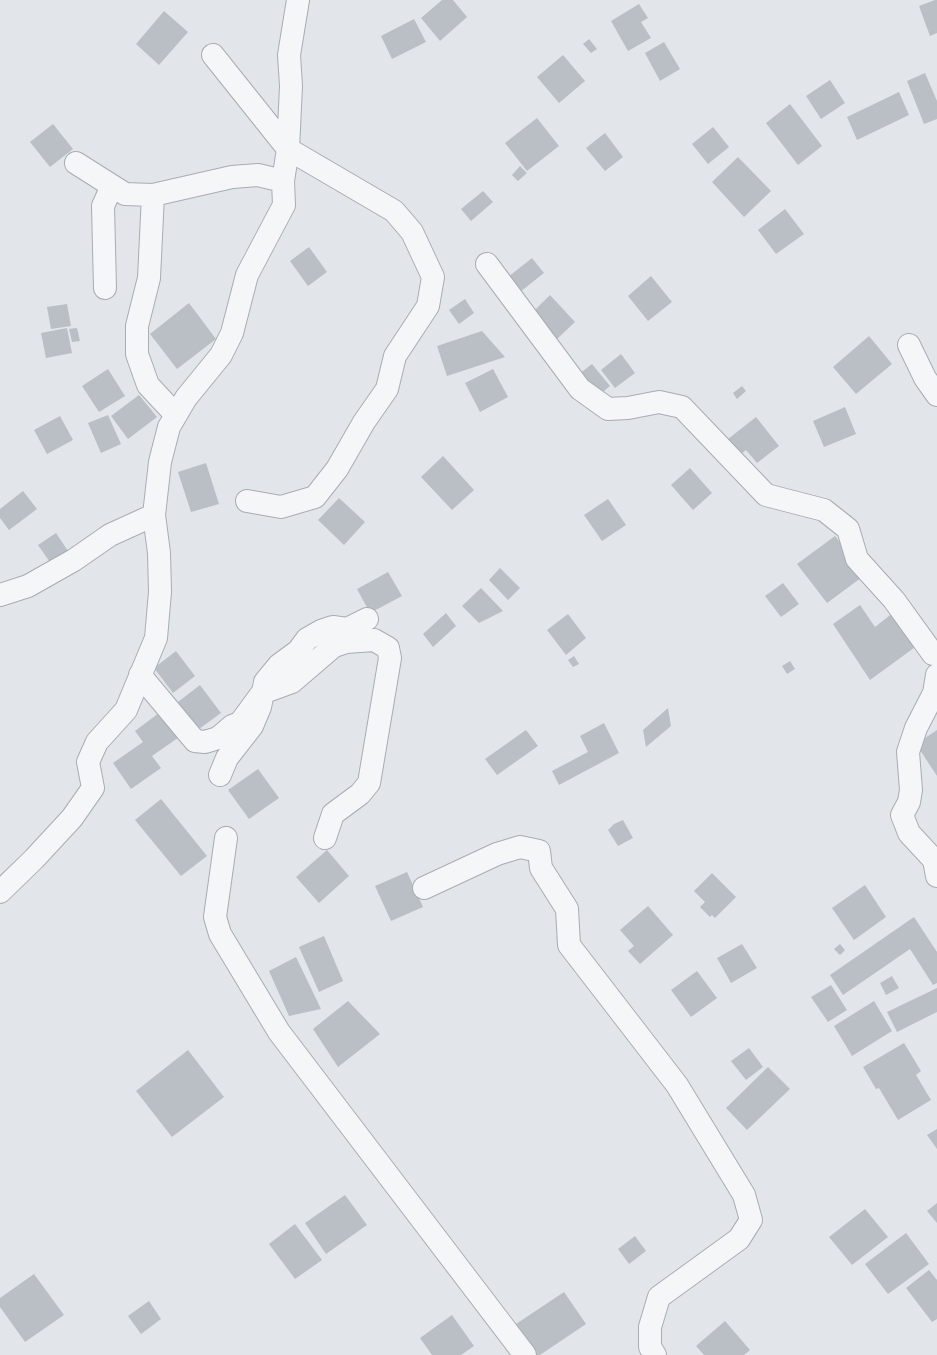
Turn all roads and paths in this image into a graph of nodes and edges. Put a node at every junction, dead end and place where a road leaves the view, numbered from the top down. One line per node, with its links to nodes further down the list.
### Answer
1 (298, 0): 3 (street)
2 (213, 55): 3 (street)
3 (288, 149): 5 (street); 13 (street)
4 (76, 163): 6 (street)
5 (283, 181): 7 (street); 12 (street)
6 (112, 186): 7 (street); 9 (street)
7 (153, 195): 12 (street)
8 (487, 264): 17 (street)
9 (105, 288)
10 (909, 345): 11 (street)
11 (937, 395)
12 (176, 415): 14 (street)
13 (247, 501)
14 (154, 515): 15 (street); 18 (street)
15 (0, 595)
16 (367, 619): 19 (street)
17 (936, 660): 23 (street)
18 (140, 675): 19 (street); 25 (street)
19 (262, 693): 20 (street); 22 (street)
20 (220, 775)
21 (226, 838): 26 (street)
22 (325, 838)
23 (937, 876)
24 (424, 888): 27 (street)
25 (0, 892)
26 (525, 1355)
27 (655, 1355)

